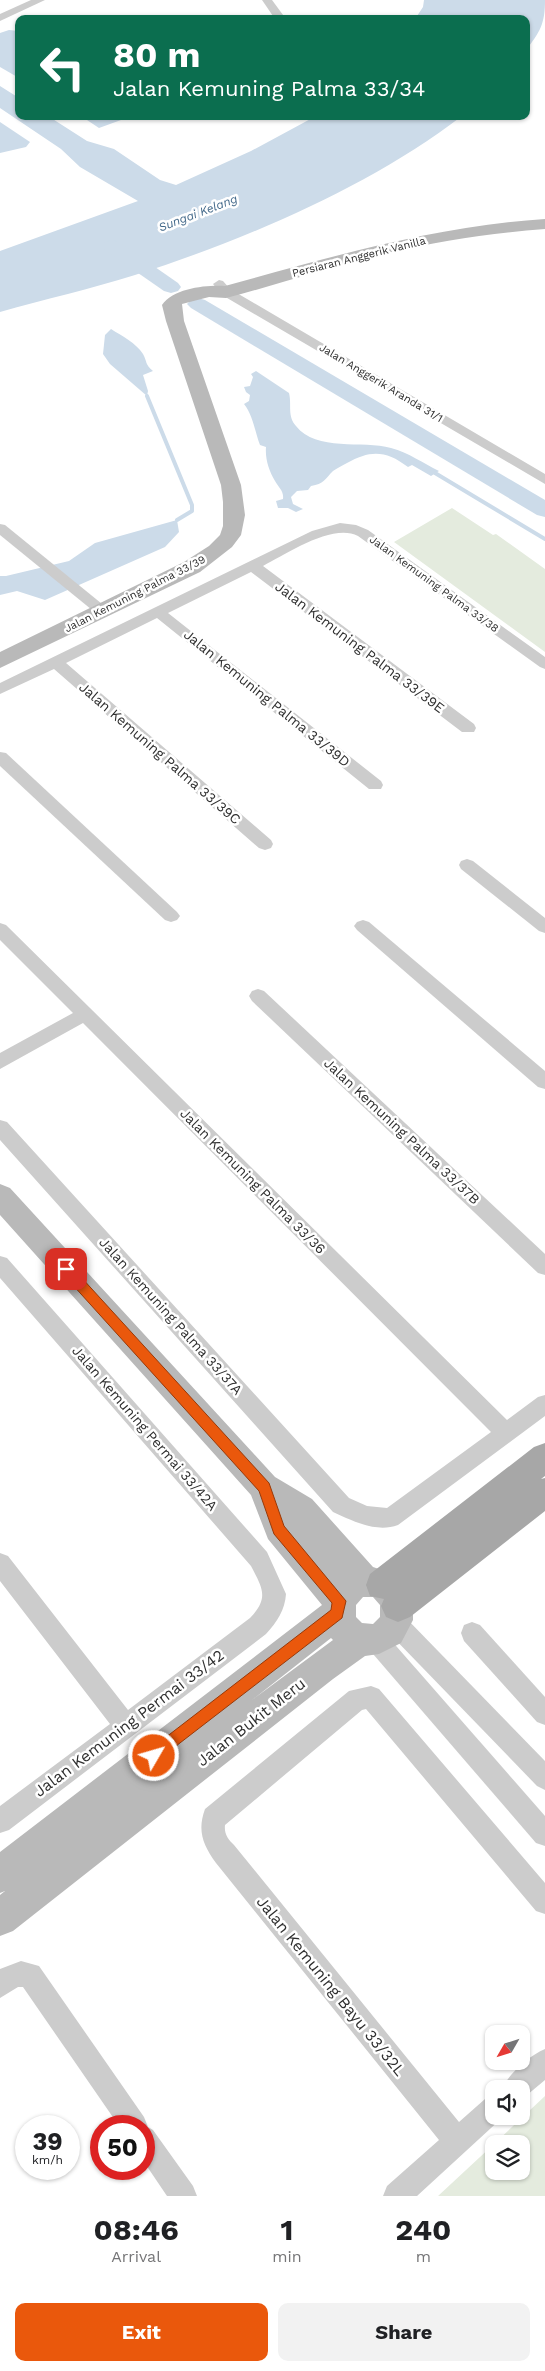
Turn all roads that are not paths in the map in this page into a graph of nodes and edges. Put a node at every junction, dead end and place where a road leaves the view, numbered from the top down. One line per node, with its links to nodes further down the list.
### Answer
1 (40, 0): 4 (street)
2 (267, 0): 3 (street)
3 (278, 15)
4 (0, 18)
5 (545, 215): 7 (main road, Persiaran Anggerik Vanilla)
6 (545, 224): 7 (main road, Persiaran Anggerik Vanilla)
7 (218, 289): 8 (main road, Persiaran Anggerik Vanilla); 9 (street, Jalan Anggerik Aranda 31/1)
8 (175, 300): 13 (main road, Jalan Kemuning Palma 33/39)
9 (545, 480)
10 (0, 528): 13 (street)
11 (317, 534): 12 (street, Jalan Kemuning Palma 33/39); 17 (street, Jalan Kemuning Palma 33/38)
12 (252, 566): 14 (street, Jalan Kemuning Palma 33/39); 19 (street, Jalan Kemuning Palma 33/39E)
13 (102, 611): 15 (main road, Jalan Kemuning Palma 33/39)
14 (158, 612): 16 (street, Jalan Kemuning Palma 33/39); 21 (street, Jalan Kemuning Palma 33/39D)
15 (0, 660)
16 (56, 662): 18 (street, Jalan Kemuning Palma 33/39); 22 (street, Jalan Kemuning Palma 33/39C)
17 (545, 664)
18 (0, 689)
19 (468, 728)
20 (0, 757): 24 (street)
21 (375, 785)
22 (265, 844)
23 (467, 865): 26 (street)
24 (171, 916)
25 (362, 926): 31 (street)
26 (545, 927)
27 (0, 929): 29 (street, Jalan Kemuning Palma 33/36)
28 (258, 996): 35 (street, Jalan Kemuning Palma 33/37B)
29 (85, 1014): 30 (street); 37 (street, Jalan Kemuning Palma 33/36)
30 (0, 1062)
31 (545, 1082)
32 (0, 1127): 37 (street, Jalan Kemuning Palma 33/37A)
33 (0, 1196): 39 (main road)
34 (0, 1264): 42 (street, Jalan Kemuning Permai 33/42A)
35 (545, 1267)
36 (545, 1404): 37 (street)
37 (506, 1432)
38 (545, 1457): 44 (main road)
39 (264, 1488): 43 (main road); 44 (main road)
40 (545, 1492): 44 (main road)
41 (0, 1563): 47 (street)
42 (276, 1600): 47 (street, Jalan Kemuning Permai 33/42)
43 (338, 1607): 44 (main road); 44 (main road); 51 (main road)
44 (380, 1612): 48 (street); 50 (street); 53 (main road, Jalan Bukit Meru)
45 (472, 1633): 46 (street)
46 (545, 1714)
47 (126, 1726): 49 (street, Jalan Kemuning Permai 33/42)
48 (545, 1778)
49 (0, 1821)
50 (545, 1834)
51 (0, 1875)
52 (545, 1902): 59 (street, Jalan Kemuning Bayu 33/32L)
53 (0, 1918)
54 (11, 1979): 57 (street)
55 (545, 2062): 56 (street)
56 (525, 2080)
57 (127, 2115)
58 (485, 2116): 59 (street)
59 (457, 2141): 62 (street)
60 (155, 2155): 61 (street)
61 (183, 2196)
62 (397, 2196)

